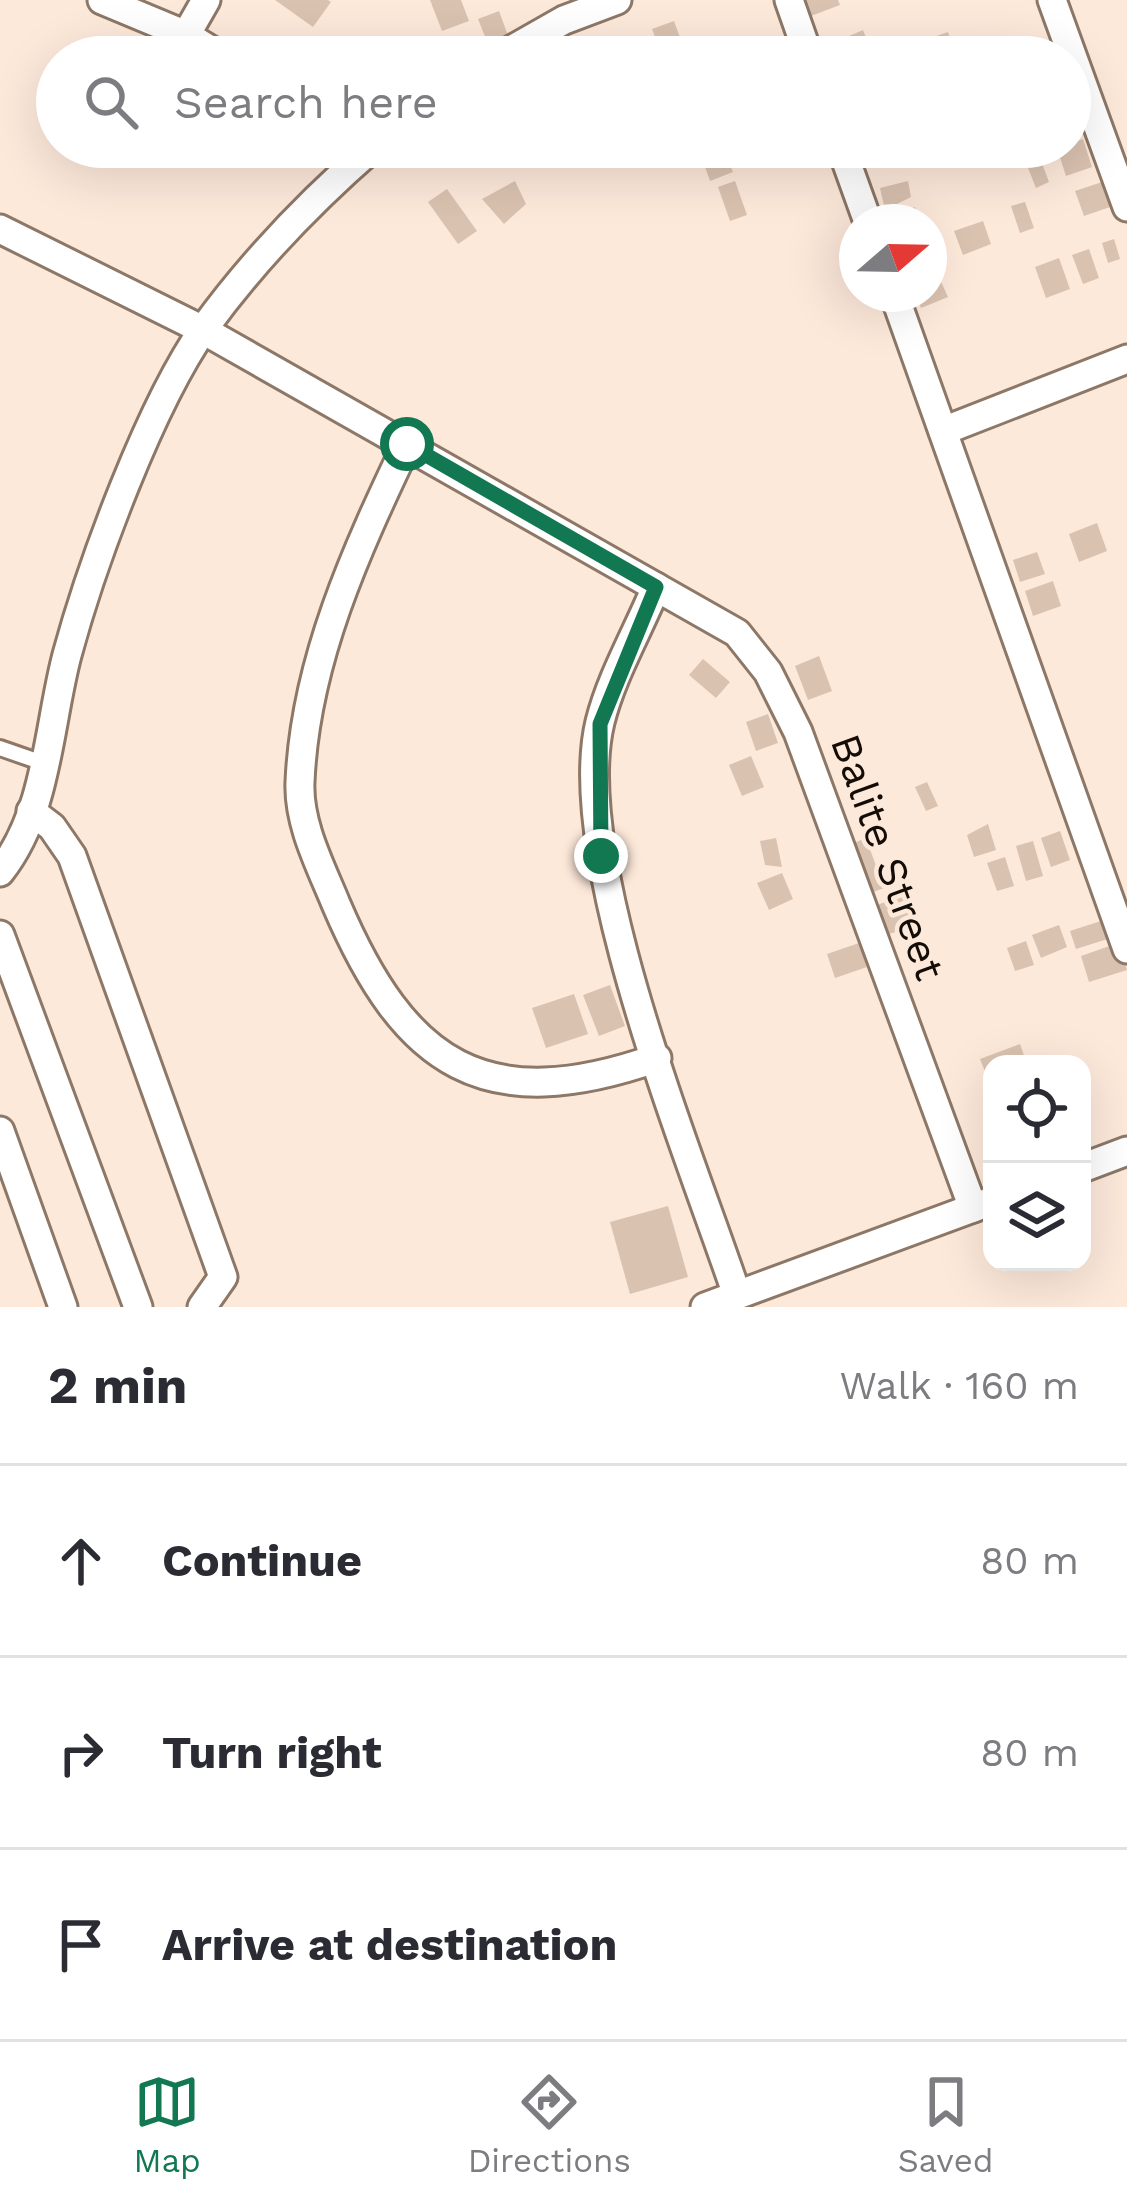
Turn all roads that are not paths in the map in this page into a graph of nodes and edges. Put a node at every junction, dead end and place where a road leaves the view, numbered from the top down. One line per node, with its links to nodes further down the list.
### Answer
1 (102, 0): 6 (street)
2 (206, 0): 6 (street)
3 (617, 0): 7 (street)
4 (789, 0): 8 (street)
5 (1052, 0): 9 (street)
6 (187, 35)
7 (536, 36)
8 (802, 36)
9 (1065, 36)
10 (1091, 108): 14 (street)
11 (350, 168): 17 (street)
12 (849, 168): 13 (street)
13 (862, 204)
14 (1127, 207)
15 (0, 229): 17 (street)
16 (900, 312): 19 (street)
17 (203, 330): 20 (street); 23 (street)
18 (1127, 359): 19 (street)
19 (943, 431): 27 (street)
20 (407, 444): 21 (street, Balite Street); 28 (street)
21 (656, 587): 28 (street); 32 (street, Balite Street)
22 (0, 748): 23 (lane)
23 (46, 764): 24 (street)
24 (31, 811): 25 (street); 36 (street)
25 (0, 872)
26 (0, 935): 35 (street)
27 (1127, 949)
28 (657, 1058): 33 (street)
29 (0, 1131): 34 (street)
30 (1127, 1151): 31 (street)
31 (1091, 1165)
32 (982, 1205): 33 (street)
33 (737, 1295): 37 (street)
34 (63, 1307)
35 (138, 1307)
36 (202, 1307)
37 (705, 1307)

